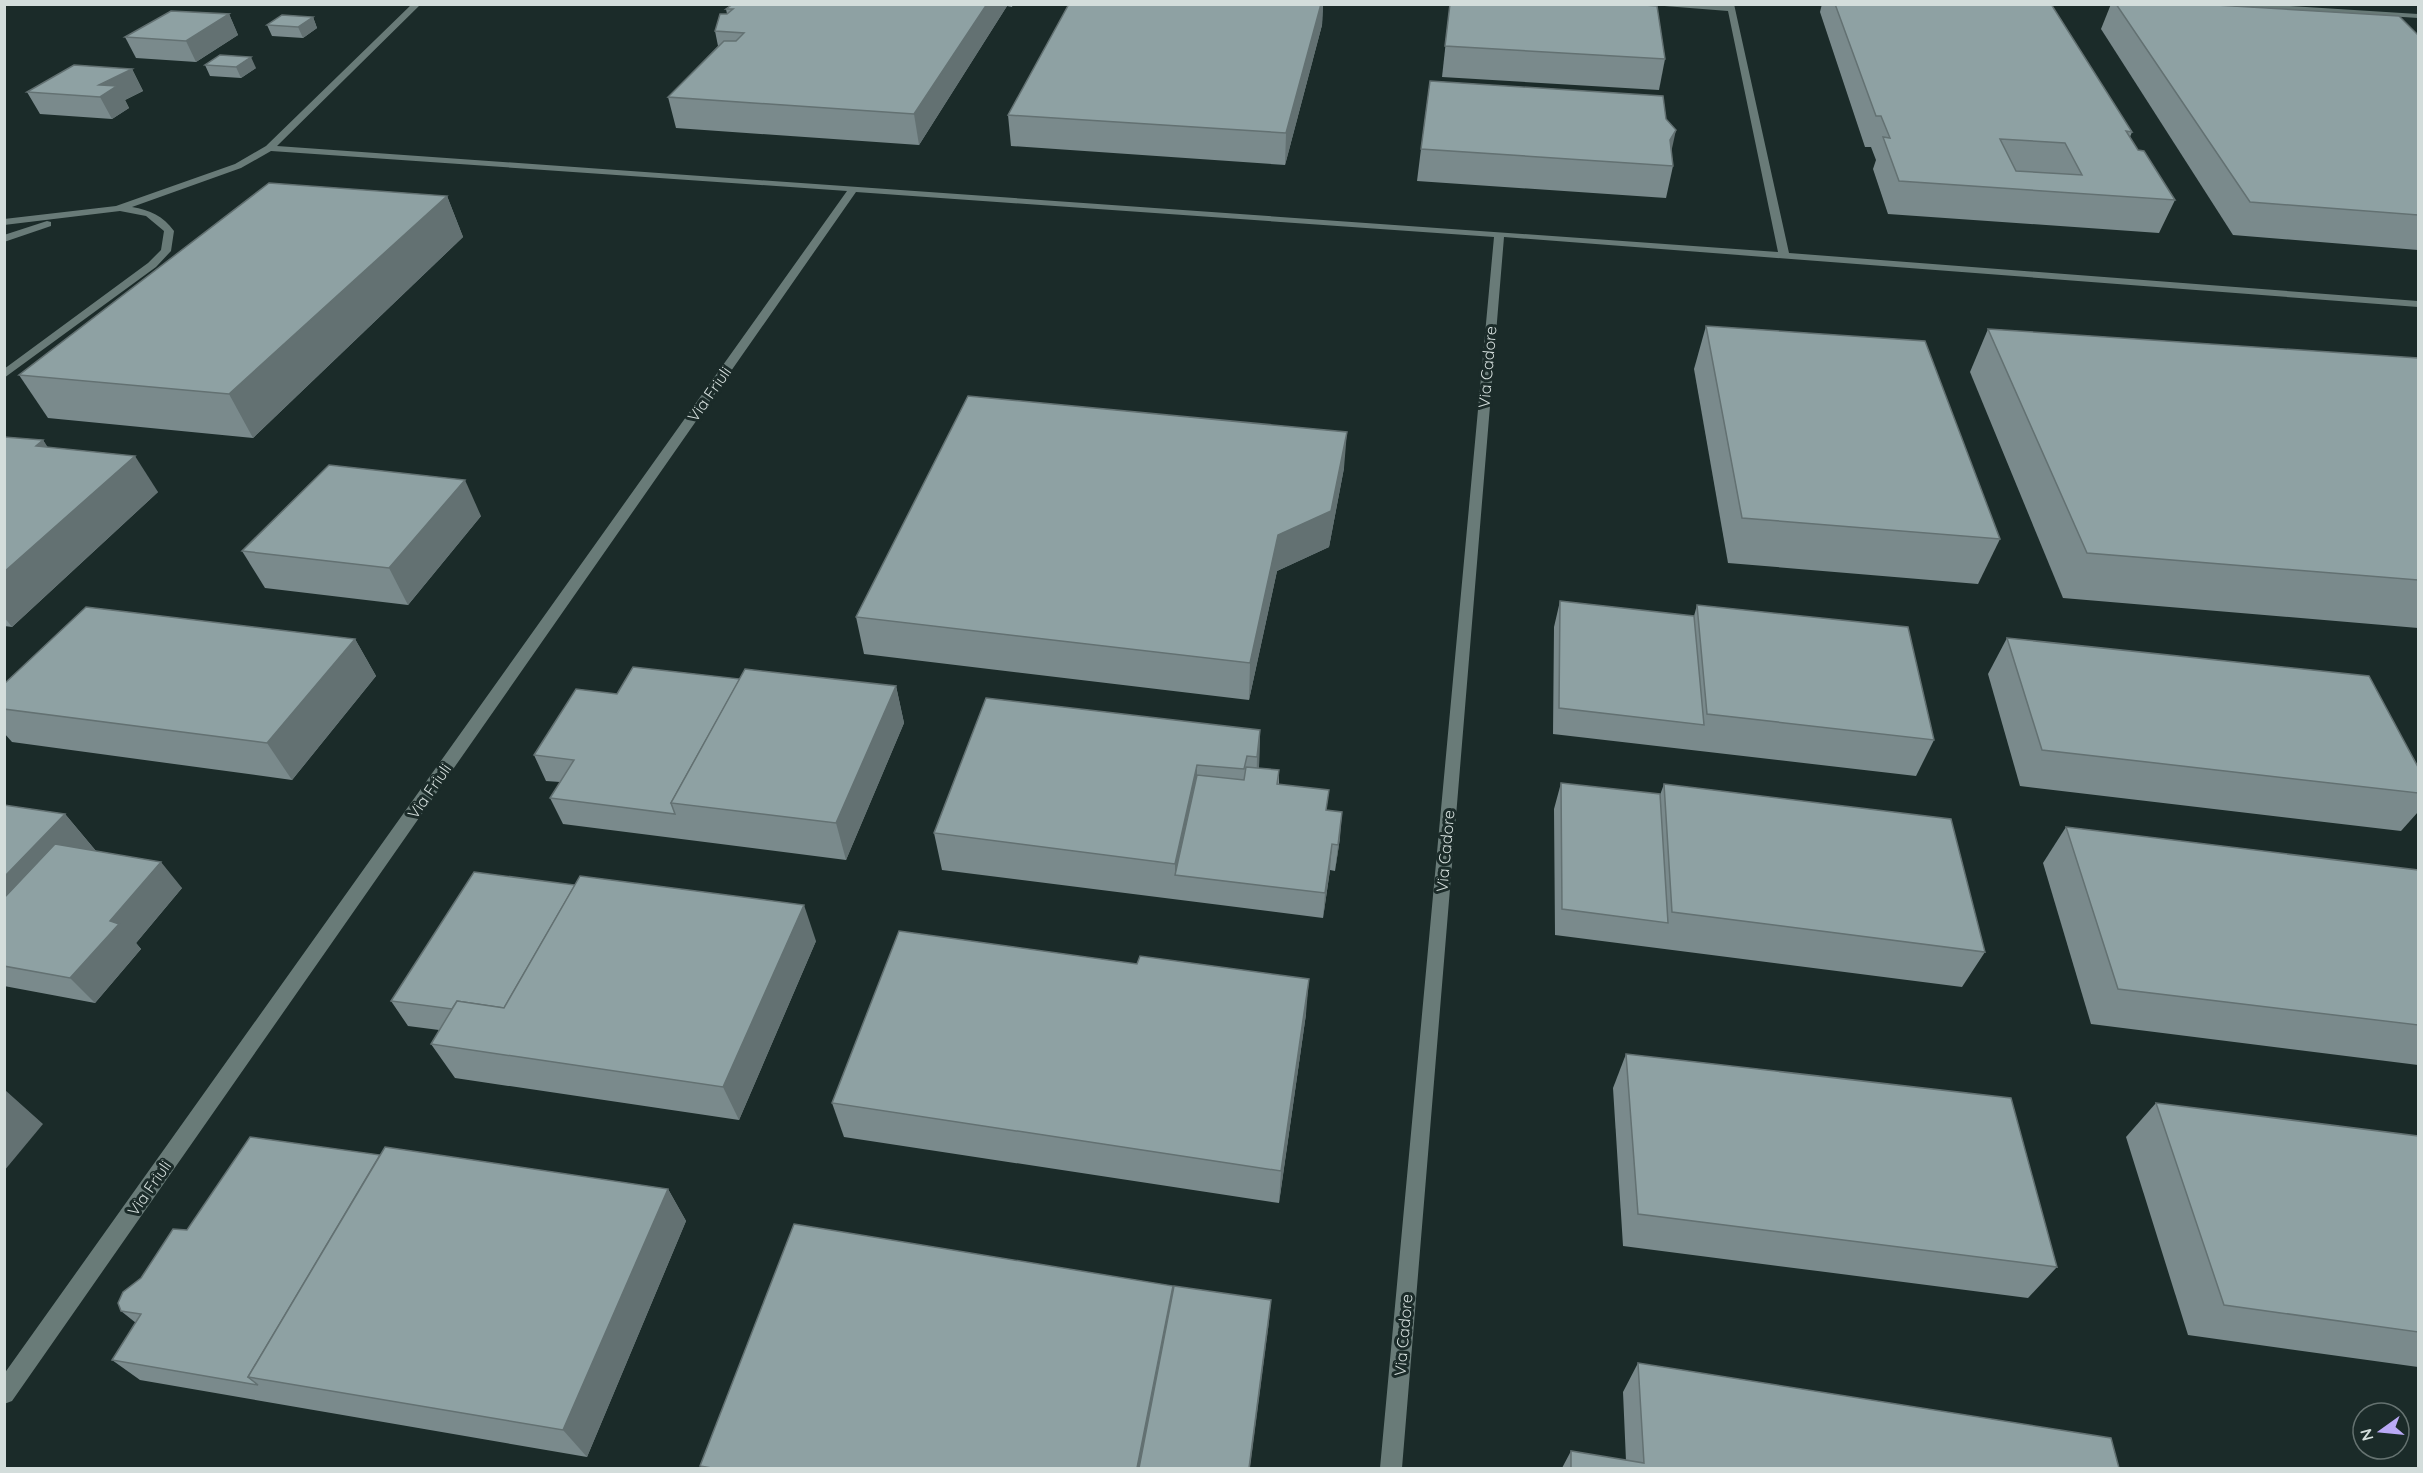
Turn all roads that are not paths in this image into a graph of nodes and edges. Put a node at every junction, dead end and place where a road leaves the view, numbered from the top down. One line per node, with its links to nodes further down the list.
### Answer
1 (417, 4): 6 (street)
2 (1643, 4): 4 (street)
3 (2209, 4): 5 (street)
4 (1730, 7): 13 (street)
5 (2418, 16)
6 (268, 148): 7 (street); 8 (street)
7 (853, 189): 11 (street); 16 (street, Via Friuli)
8 (117, 209): 9 (street); 15 (street)
9 (87, 214): 10 (street); 12 (street)
10 (4, 222)
11 (1499, 234): 13 (street); 17 (street, Via Cadore)
12 (4, 239)
13 (1784, 255): 14 (street)
14 (2418, 304)
15 (4, 375)
16 (4, 1393)
17 (1391, 1468)

